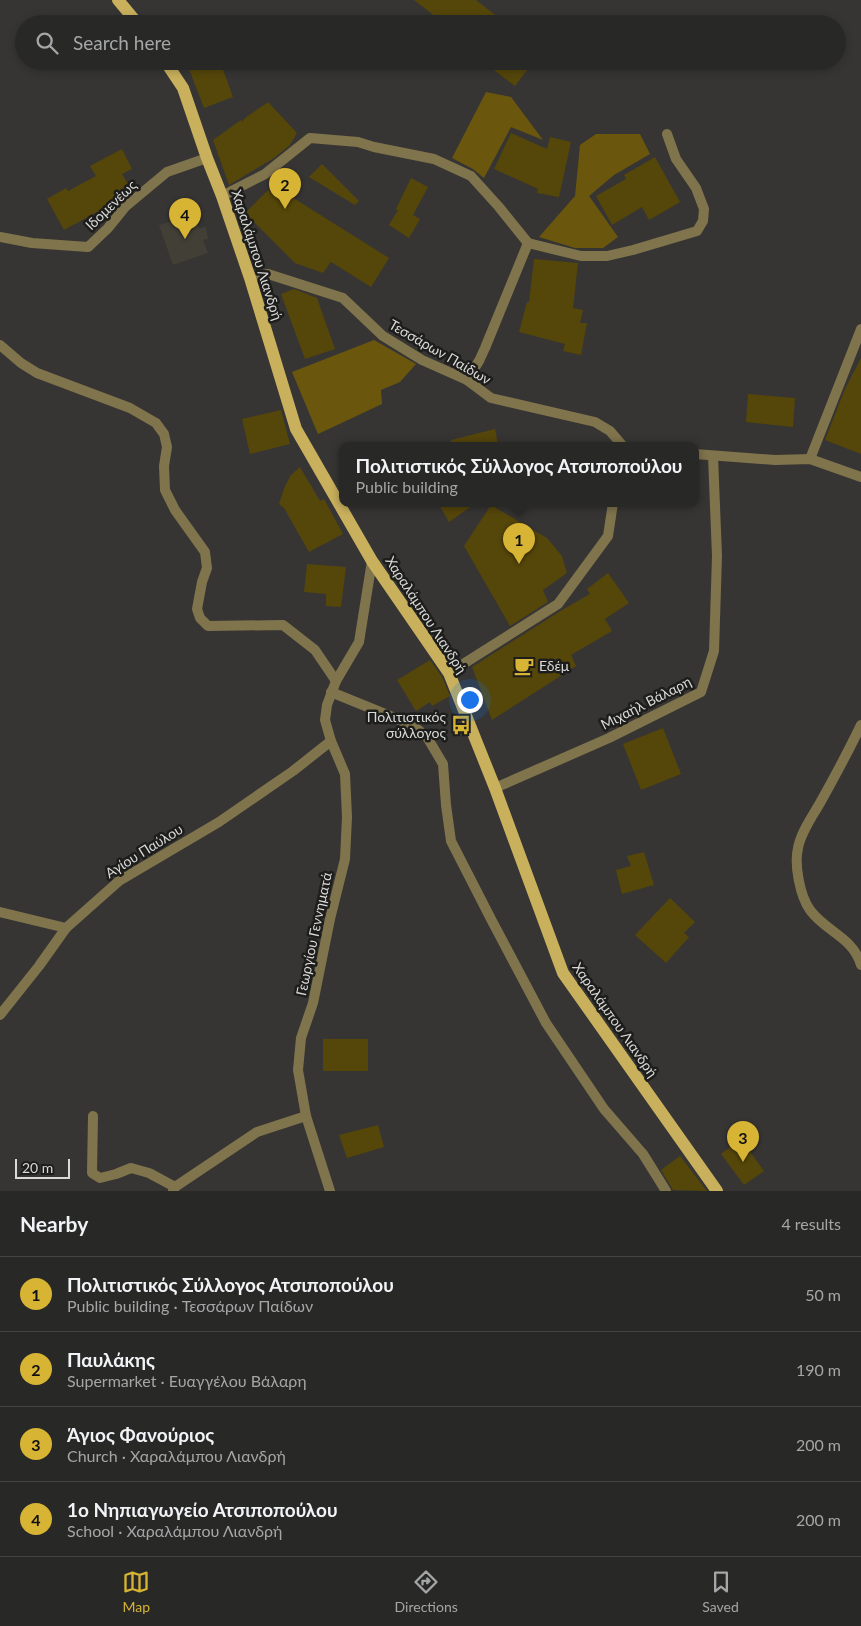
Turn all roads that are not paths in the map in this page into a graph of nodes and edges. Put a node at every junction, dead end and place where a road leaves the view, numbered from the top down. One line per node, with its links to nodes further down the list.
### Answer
1 (118, 0): 2 (main road)
2 (130, 15)
3 (171, 70): 5 (main road, Χαραλάμπου Λιανδρή)
4 (667, 134): 8 (street)
5 (206, 158): 6 (main road, Χαραλάμπου Λιανδρή); 7 (street, Ιδομενέως)
6 (222, 196): 8 (street); 9 (main road, Χαραλάμπου Λιανδρή)
7 (0, 237)
8 (528, 243): 12 (street)
9 (250, 278): 12 (street, Τεσσάρων Παίδων); 18 (main road, Χαραλάμπου Λιανδρή)
10 (861, 329): 16 (street)
11 (0, 345): 23 (street)
12 (467, 380): 13 (street, Τεσσάρων Παίδων)
13 (619, 442)
14 (699, 454): 15 (street)
15 (713, 456): 16 (street); 27 (street, Μιχαήλ Βάλαρη)
16 (810, 459): 17 (street)
17 (861, 476)
18 (339, 504)
19 (341, 507): 21 (main road, Χαραλάμπου Λιανδρή)
20 (612, 507): 22 (street)
21 (372, 561): 22 (main road, Χαραλάμπου Λιανδρή); 23 (street, Γεωργίου Γεννηματά)
22 (449, 673): 27 (main road, Χαραλάμπου Λιανδρή)
23 (336, 682): 24 (street, Γεωργίου Γεννηματά)
24 (331, 692): 26 (street, Γεωργίου Γεννηματά); 36 (street)
25 (861, 726): 30 (street)
26 (331, 741): 29 (street, Αγίου Παύλου); 33 (street, Γεωργίου Γεννηματά)
27 (495, 788): 37 (main road, Χαραλάμπου Λιανδρή)
28 (0, 912): 29 (street)
29 (66, 928): 31 (street, Αγίου Παύλου)
30 (861, 965)
31 (0, 1015)
32 (93, 1116): 34 (street)
33 (306, 1116): 34 (street); 35 (street, Γεωργίου Γεννηματά)
34 (174, 1189)
35 (330, 1191)
36 (666, 1191)
37 (717, 1191)

